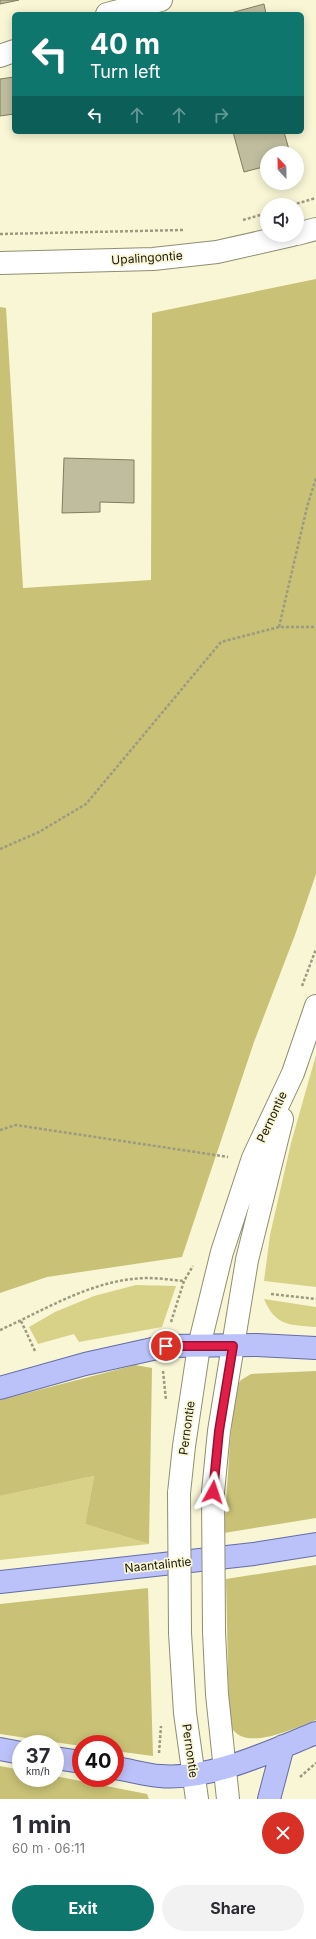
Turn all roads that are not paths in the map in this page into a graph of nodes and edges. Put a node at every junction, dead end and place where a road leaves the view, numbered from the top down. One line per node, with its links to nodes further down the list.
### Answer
1 (161, 0): 2 (street)
2 (115, 12)
3 (12, 52): 4 (street)
4 (0, 56)
5 (316, 229): 6 (street)
6 (304, 232)
7 (261, 242): 8 (street, Upalingontie)
8 (0, 263)
9 (316, 1006): 10 (street, Pernontie)
10 (293, 1073): 11 (street, Pernontie); 12 (street, Pernontie)
11 (199, 1346): 12 (main road); 14 (main road); 23 (street, Pernontie, bridge)
12 (233, 1346): 13 (main road); 21 (street, Pernontie, bridge)
13 (316, 1348)
14 (0, 1388)
15 (316, 1544): 16 (main road, Naantalintie)
16 (0, 1582)
17 (316, 1733): 18 (main road)
18 (283, 1746): 21 (main road); 26 (main road)
19 (0, 1749): 20 (main road)
20 (12, 1751)
21 (224, 1768): 23 (main road); 25 (street, Pernontie)
22 (124, 1770): 23 (main road)
23 (193, 1776): 24 (street, Pernontie)
24 (197, 1799)
25 (228, 1799)
26 (269, 1799)

